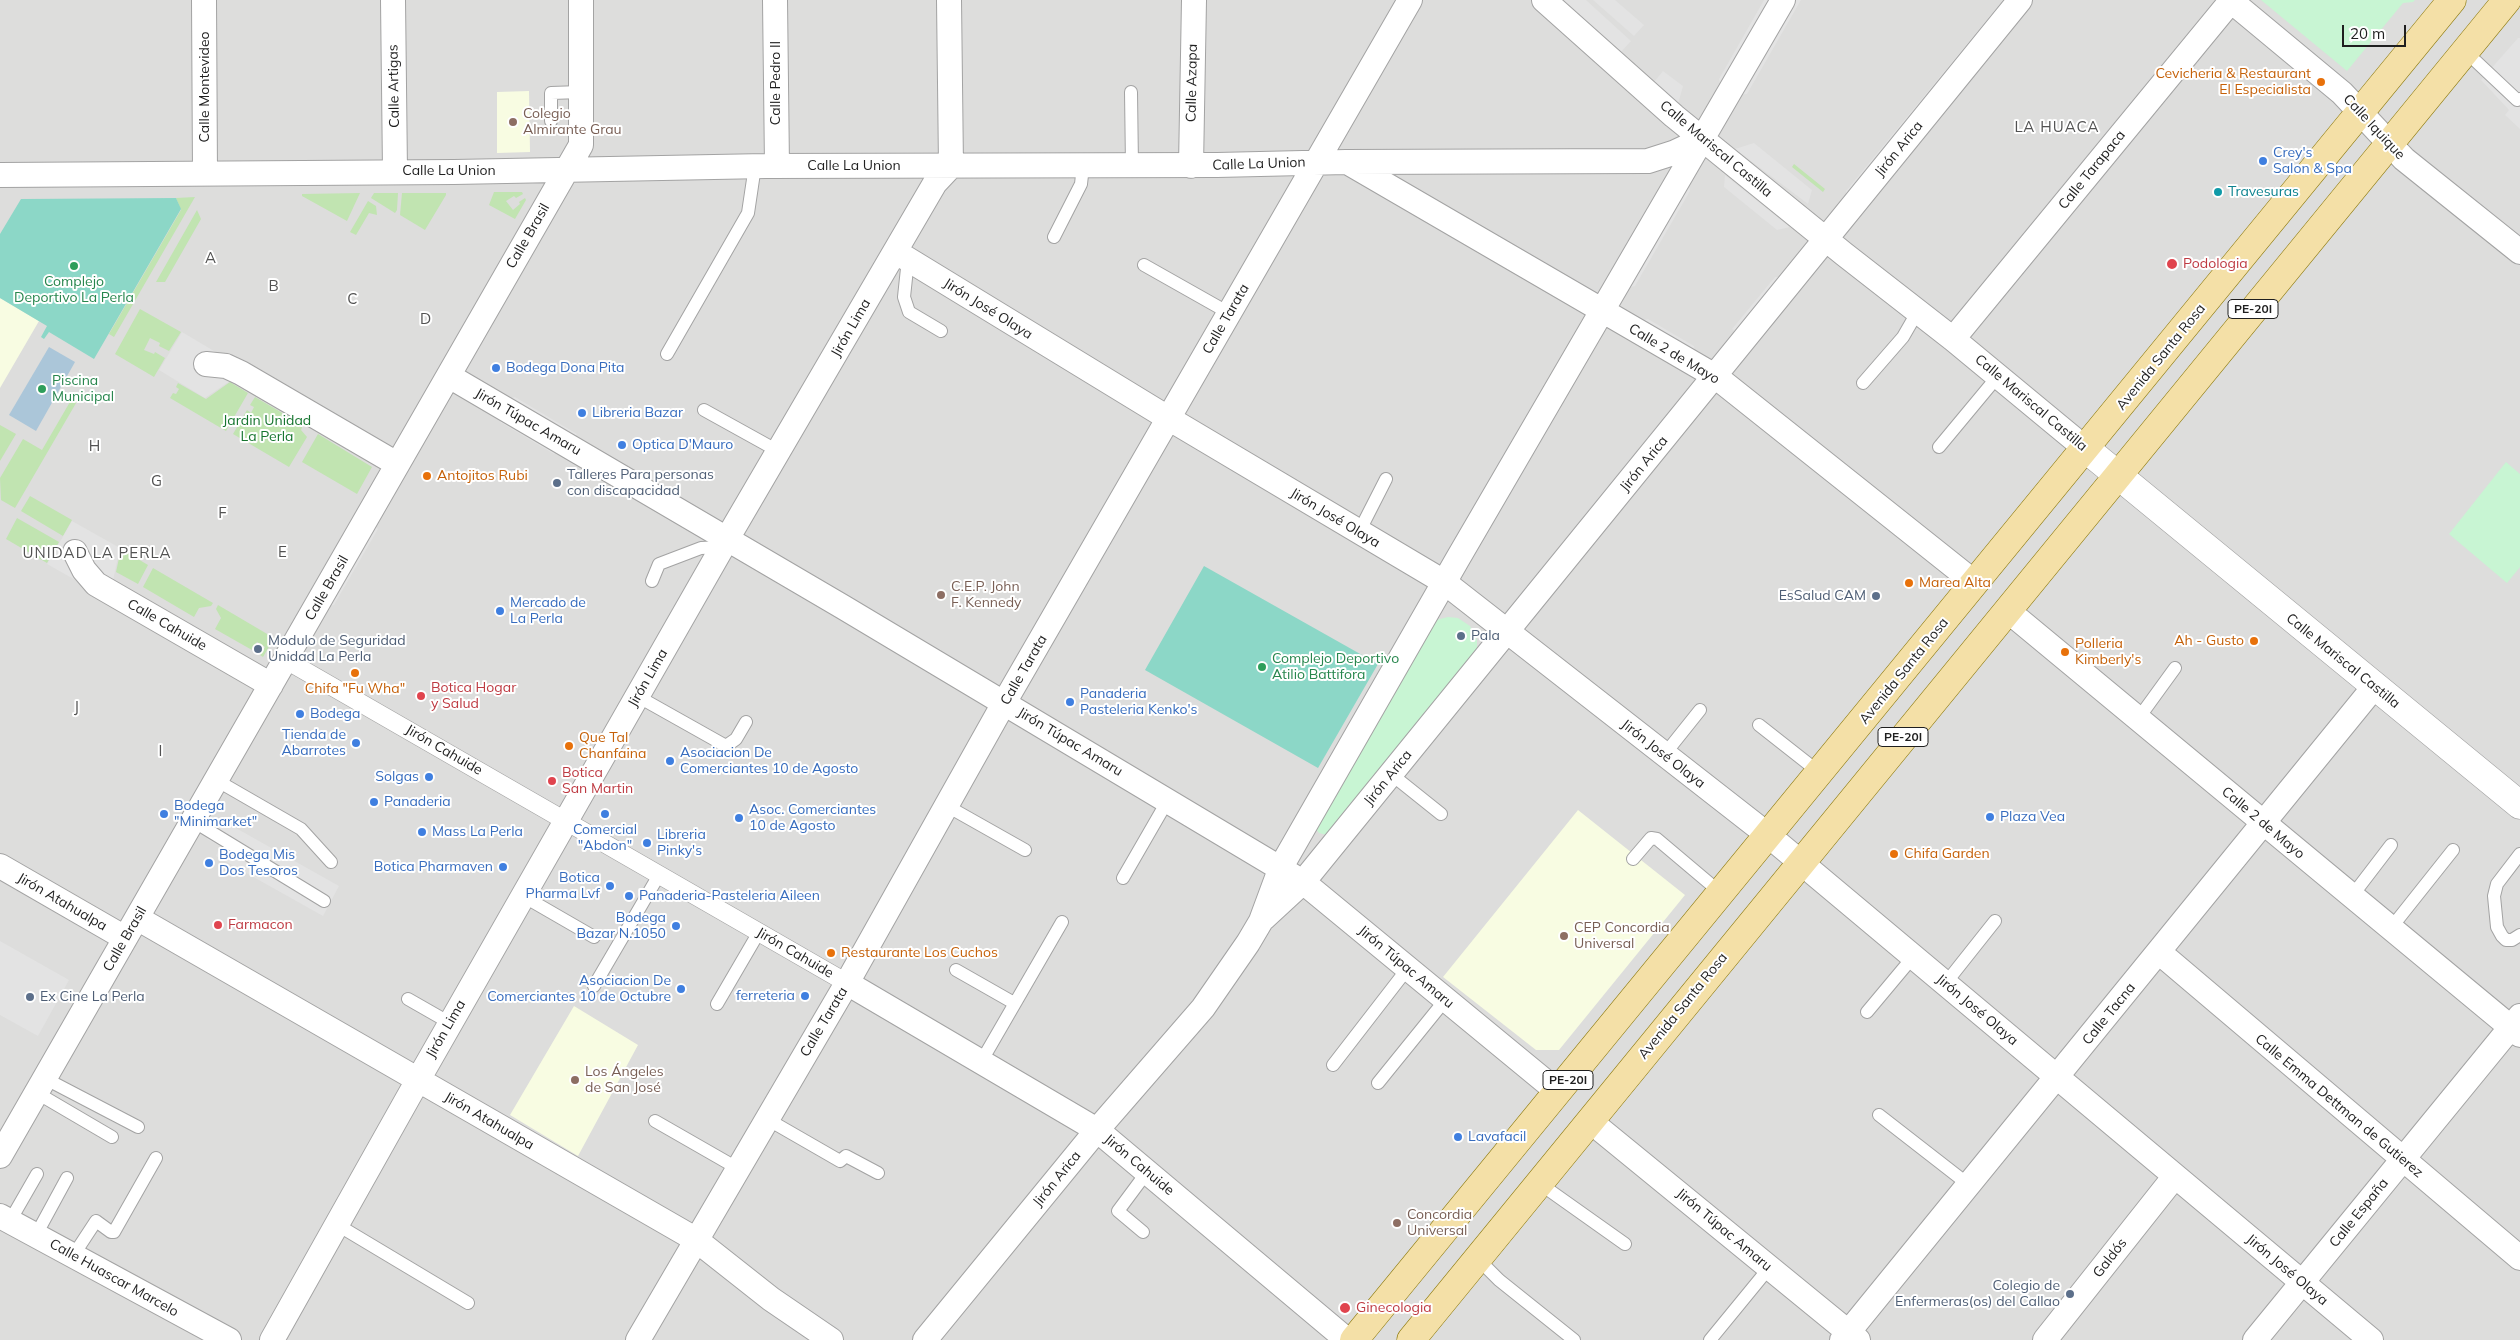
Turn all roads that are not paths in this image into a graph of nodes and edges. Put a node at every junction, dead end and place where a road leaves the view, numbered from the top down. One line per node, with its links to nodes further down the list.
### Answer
1 (204, 0): 31 (street, Calle Montevideo)
2 (393, 0): 30 (street, Calle Artigas)
3 (580, 0): 15 (street, Calle Brasil)
4 (775, 0): 24 (street, Calle Pedro II)
5 (949, 0): 25 (street)
6 (1194, 0): 28 (street, Calle Azapa)
7 (1410, 0): 22 (street, Calle Tarata)
8 (1544, 0): 20 (street, Calle Mariscal Castilla)
9 (1783, 0): 20 (street, Jirón Arica)
10 (2020, 0): 34 (street, Jirón Arica)
11 (2452, 0): 18 (main road, Avenida Santa Rosa / PE-20I)
12 (2230, 1): 18 (street, Calle Iquique); 42 (street, Calle Tarapaca)
13 (2509, 3): 14 (main road, Avenida Santa Rosa / PE-20I)
14 (2464, 51): 17 (lane); 21 (main road, Avenida Santa Rosa / PE-20I)
15 (581, 92): 19 (lane); 29 (street, Calle Brasil)
16 (1131, 92): 27 (lane)
17 (2520, 100)
18 (2361, 113): 21 (street, Calle Iquique); 52 (main road, Avenida Santa Rosa / PE-20I)
19 (551, 121)
20 (1703, 139): 23 (street, Calle La Union); 34 (street, Calle Mariscal Castilla); 38 (street, Jirón Arica)
21 (2388, 143): 35 (street, Calle Iquique); 55 (main road, Avenida Santa Rosa / PE-20I)
22 (1316, 162): 23 (street, Calle La Union); 28 (street, Calle La Union); 40 (street, Calle Tarata)
23 (1346, 162): 38 (street, Calle 2 de Mayo)
24 (766, 166): 25 (street, Calle La Union); 29 (street, Calle La Union); 43 (lane)
25 (951, 166): 26 (street, Calle La Union); 36 (street, Jirón Lima)
26 (1083, 166): 27 (street, Calle La Union); 33 (lane)
27 (1132, 166): 28 (street, Calle La Union)
28 (1191, 166)
29 (567, 169): 30 (street, Calle La Union); 45 (street, Calle Brasil)
30 (395, 171): 31 (street, Calle La Union)
31 (205, 173): 32 (street, Calle La Union)
32 (0, 175)
33 (1054, 237)
34 (1825, 239): 39 (street, Calle Mariscal Castilla); 46 (street, Jirón Arica)
35 (2520, 252)
36 (902, 256): 41 (lane); 50 (street, Jirón José Olaya); 53 (street, Jirón Lima)
37 (1144, 265): 40 (lane)
38 (1602, 311): 46 (street, Calle 2 de Mayo); 61 (street, Jirón Arica)
39 (1918, 311): 42 (street, Calle Mariscal Castilla); 48 (lane)
40 (1230, 313): 50 (street, Calle Tarata)
41 (941, 331)
42 (1953, 338): 47 (street, Calle Mariscal Castilla)
43 (667, 354)
44 (206, 364): 54 (street)
45 (449, 376): 54 (street, Calle Brasil); 58 (street, Jirón Túpac Amaru)
46 (1715, 376): 62 (street, Calle 2 de Mayo); 64 (street, Jirón Arica)
47 (1998, 376): 51 (lane); 52 (street, Calle Mariscal Castilla)
48 (1864, 383)
49 (704, 410): 53 (lane)
50 (1168, 418): 57 (street, Jirón José Olaya); 70 (street, Calle Tarata)
51 (1939, 446)
52 (2086, 448): 55 (street, Calle Mariscal Castilla); 62 (main road, Avenida Santa Rosa / PE-20I)
53 (778, 451): 58 (street, Jirón Lima)
54 (397, 464): 65 (street, Calle Brasil)
55 (2118, 475): 63 (main road, Avenida Santa Rosa / PE-20I); 68 (street, Calle Mariscal Castilla)
56 (1386, 479): 57 (lane)
57 (1359, 532): 61 (street, Jirón José Olaya)
58 (724, 543): 60 (lane); 69 (street, Jirón Lima); 70 (street, Jirón Túpac Amaru)
59 (75, 552): 67 (street, Calle Cahuide)
60 (652, 581)
61 (1444, 582): 64 (street, Jirón José Olaya); 95 (street, Jirón Arica)
62 (1975, 583): 76 (main road, Avenida Santa Rosa / PE-20I)
63 (2007, 610): 72 (street, Calle 2 de Mayo); 93 (main road, Avenida Santa Rosa / PE-20I)
64 (1506, 632): 75 (street, Jirón José Olaya); 77 (street, Jirón Arica)
65 (286, 660): 67 (street, Calle Brasil); 84 (street, Jirón Cahuide)
66 (2175, 668): 72 (lane)
67 (271, 686): 78 (street, Calle Brasil)
68 (2374, 687): 80 (street, Calle Mariscal Castilla); 85 (street, Calle Tacna)
69 (637, 696): 73 (lane); 84 (street, Jirón Lima)
70 (1004, 703): 79 (street, Jirón Túpac Amaru); 81 (street, Calle Tarata)
71 (1700, 710): 75 (lane)
72 (2138, 719): 85 (street, Calle 2 de Mayo)
73 (746, 722)
74 (1759, 725): 76 (lane)
75 (1664, 755): 86 (street, Jirón José Olaya)
76 (1820, 773): 86 (main road, Avenida Santa Rosa / PE-20I)
77 (1391, 774): 82 (lane); 98 (street, Jirón Arica)
78 (216, 780): 83 (street, Calle Brasil); 92 (lane)
79 (1168, 800): 95 (street, Jirón Túpac Amaru); 97 (lane)
80 (2520, 805)
81 (947, 806): 88 (lane); 115 (street, Calle Tarata)
82 (1441, 814)
83 (193, 821): 102 (lane); 106 (street, Calle Brasil)
84 (566, 822): 96 (street, Jirón Cahuide); 100 (street, Jirón Lima)
85 (2265, 824): 101 (street, Calle 2 de Mayo); 111 (street, Calle Tacna)
86 (1768, 836): 93 (street, Jirón José Olaya); 99 (main road, Avenida Santa Rosa / PE-20I)
87 (2391, 845): 101 (lane)
88 (1026, 850)
89 (2454, 850): 107 (lane)
90 (2520, 854): 109 (lane)
91 (1633, 859): 99 (lane)
92 (331, 862)
93 (1800, 863): 112 (street, Jirón José Olaya); 135 (main road, Avenida Santa Rosa / PE-20I)
94 (0, 866): 106 (street, Jirón Atahualpa)
95 (1281, 868): 98 (street, Jirón Túpac Amaru); 103 (street, Jirón Arica)
96 (658, 875): 108 (street, Jirón Cahuide); 117 (lane)
97 (1123, 878)
98 (1304, 882): 103 (street, Jirón Arica); 113 (street, Jirón Túpac Amaru)
99 (1721, 893): 131 (main road, Avenida Santa Rosa / PE-20I)
100 (523, 896): 110 (lane); 123 (street, Jirón Lima)
101 (2352, 896): 107 (street, Calle 2 de Mayo)
102 (324, 901)
103 (1261, 921): 137 (street, Jirón Arica)
104 (1995, 921): 116 (lane)
105 (1062, 922): 120 (lane)
106 (131, 928): 128 (street, Jirón Atahualpa); 130 (street, Calle Brasil)
107 (2391, 928): 124 (street, Calle 2 de Mayo)
108 (759, 932): 115 (street, Jirón Cahuide); 121 (lane)
109 (2520, 935)
110 (594, 936)
111 (2160, 953): 127 (street, Calle Tacna); 141 (street, Calle Emma Dettman de Gutierez)
112 (1913, 957): 116 (street, Jirón José Olaya); 122 (lane)
113 (1408, 968): 119 (street, Jirón Túpac Amaru); 126 (lane)
114 (956, 970): 120 (lane)
115 (847, 983): 125 (street, Jirón Cahuide); 133 (street, Calle Tarata)
116 (1945, 984): 127 (street, Jirón José Olaya)
117 (594, 986)
118 (408, 999): 123 (lane)
119 (1446, 1000): 129 (lane); 131 (street, Jirón Túpac Amaru)
120 (1014, 1003): 125 (lane)
121 (717, 1004)
122 (1866, 1012)
123 (450, 1023): 128 (street, Jirón Lima)
124 (2517, 1026): 141 (street, Calle España)
125 (981, 1062): 137 (street, Jirón Cahuide)
126 (1333, 1064)
127 (2057, 1078): 146 (street, Jirón José Olaya); 149 (street, Calle Tacna)
128 (418, 1080): 151 (street, Jirón Lima); 154 (street, Jirón Atahualpa)
129 (1378, 1083)
130 (41, 1086): 136 (lane); 138 (lane); 139 (street, Calle Brasil)
131 (1558, 1092): 169 (main road, Avenida Santa Rosa / PE-20I)
132 (1879, 1115): 149 (lane)
133 (767, 1119): 142 (street, Calle Tarata); 144 (lane)
134 (655, 1121): 142 (lane)
135 (1590, 1121): 148 (main road, Avenida Santa Rosa / PE-20I); 159 (street, Jirón Túpac Amaru)
136 (138, 1127)
137 (1097, 1130): 143 (street, Jirón Cahuide); 167 (street, Jirón Arica)
138 (112, 1137)
139 (0, 1156)
140 (156, 1158): 156 (lane)
141 (2403, 1159): 157 (street, Calle Emma Dettman de Gutierez); 160 (street, Calle España)
142 (737, 1168): 154 (street, Calle Tarata)
143 (1147, 1172): 152 (lane); 168 (street, Jirón Cahuide)
144 (878, 1173)
145 (37, 1174): 150 (lane)
146 (2175, 1176): 160 (street, Jirón José Olaya); 173 (street, Galdós)
147 (66, 1178): 153 (lane)
148 (1539, 1183): 155 (lane); 158 (main road, Avenida Santa Rosa / PE-20I)
149 (1969, 1185): 162 (street, Calle Tacna)
150 (5, 1219): 153 (street, Calle Huascar Marcelo)
151 (336, 1224): 161 (lane); 164 (street, Jirón Lima)
152 (1143, 1232)
153 (36, 1235): 156 (street, Calle Huascar Marcelo)
154 (695, 1239): 165 (street, Calle Tarata); 166 (street, Jirón Atahualpa)
155 (1625, 1244)
156 (73, 1256): 163 (street, Calle Huascar Marcelo)
157 (2520, 1258)
158 (1478, 1259): 170 (main road, Avenida Santa Rosa / PE-20I); 171 (lane)
159 (1769, 1268): 162 (street, Jirón Túpac Amaru); 172 (lane)
160 (2302, 1283): 174 (street, Calle España); 175 (street, Jirón José Olaya)
161 (468, 1303)
162 (1849, 1337)
163 (228, 1340)
164 (272, 1340)
165 (638, 1340)
166 (831, 1340)
167 (925, 1340)
168 (1347, 1340)
169 (1354, 1340)
170 (1411, 1340)
171 (1574, 1340)
172 (1710, 1340)
173 (2045, 1340)
174 (2255, 1340)
175 (2371, 1340)

